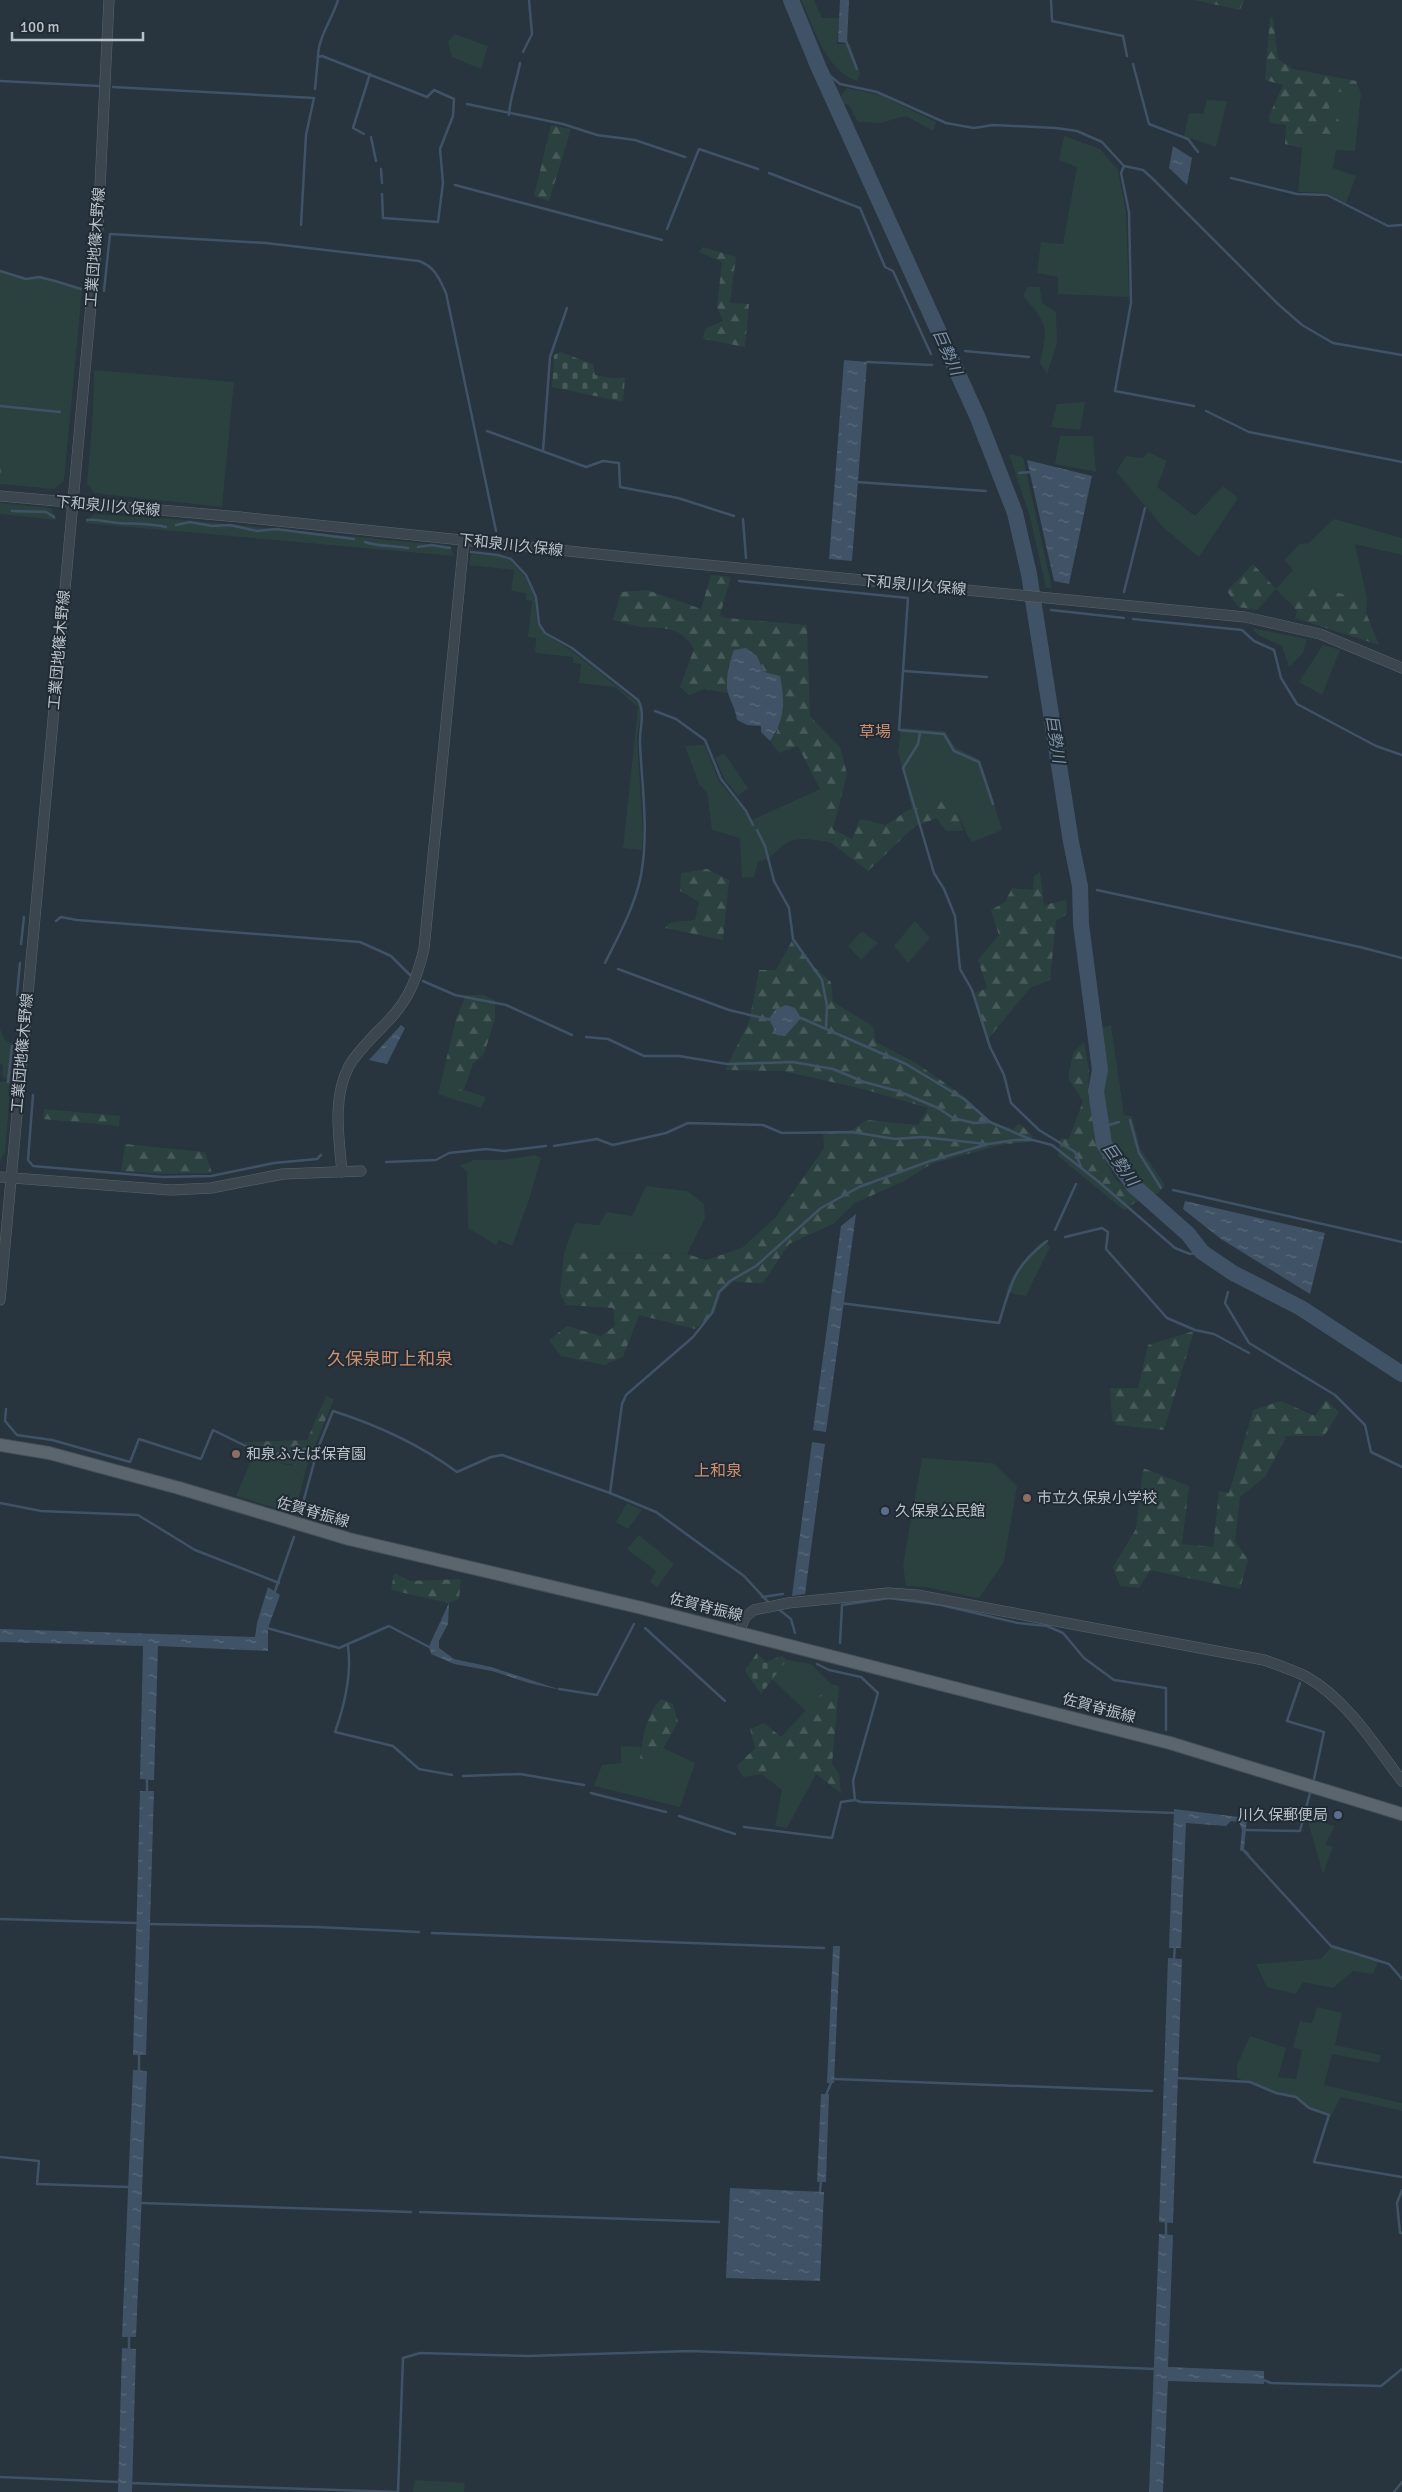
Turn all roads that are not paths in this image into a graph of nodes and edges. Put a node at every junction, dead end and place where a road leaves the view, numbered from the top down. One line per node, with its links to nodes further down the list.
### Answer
1 (110, 0): 3 (street, 工業団地篠木野線)
2 (0, 496): 3 (street, 下和泉川久保線)
3 (72, 503): 4 (street, 下和泉川久保線); 8 (street, 工業団地篠木野線)
4 (464, 540): 5 (street, 下和泉川久保線); 7 (street)
5 (1402, 668)
6 (361, 1171): 7 (street)
7 (342, 1172): 8 (street)
8 (5, 1177): 9 (street, 工業団地篠木野線)
9 (0, 1300)
10 (0, 1446): 11 (main road, 佐賀脊振線)
11 (739, 1632): 12 (street); 13 (main road, 佐賀脊振線)
12 (1402, 1781)
13 (1402, 1814)

